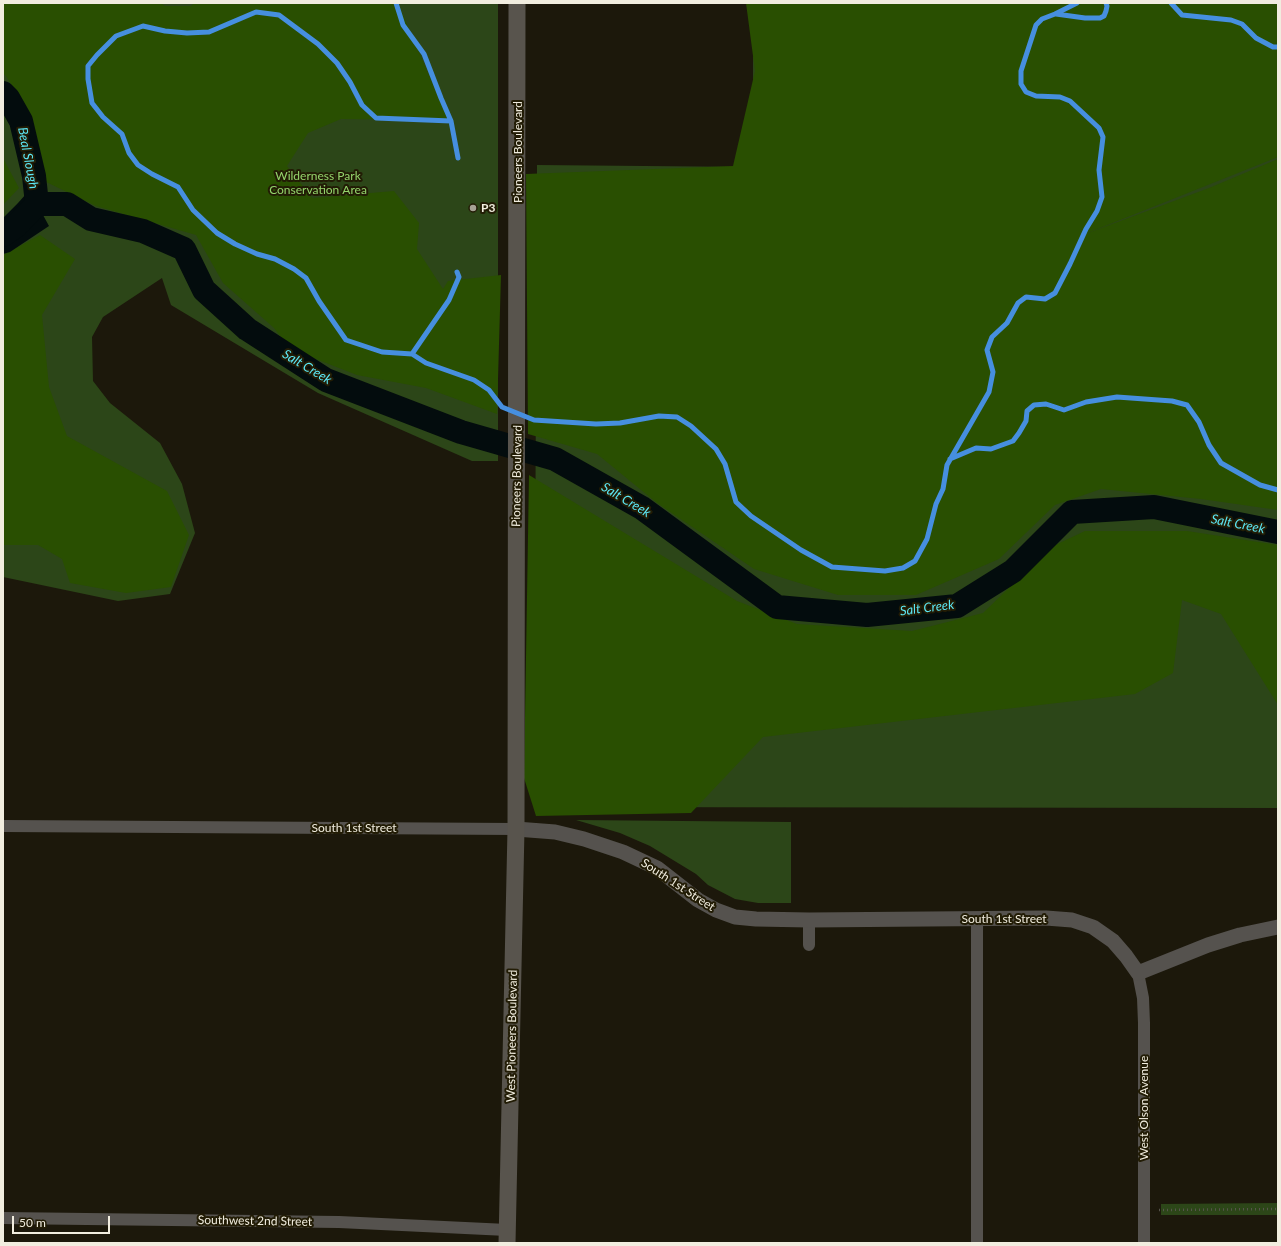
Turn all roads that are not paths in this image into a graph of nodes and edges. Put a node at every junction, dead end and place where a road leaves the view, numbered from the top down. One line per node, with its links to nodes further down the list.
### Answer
1 (517, 3): 3 (main road, Pioneers Boulevard)
2 (3, 826): 3 (street, South 1st Street)
3 (516, 829): 5 (street, South 1st Street); 10 (main road, West Pioneers Boulevard)
4 (977, 918): 5 (street, South 1st Street); 8 (street, South 1st Street); 11 (street)
5 (809, 920): 7 (street)
6 (1278, 927): 8 (street)
7 (809, 945)
8 (1138, 973): 12 (street, West Olson Avenue)
9 (3, 1218): 10 (street, Southwest 2nd Street)
10 (507, 1237)
11 (977, 1243)
12 (1144, 1243)

